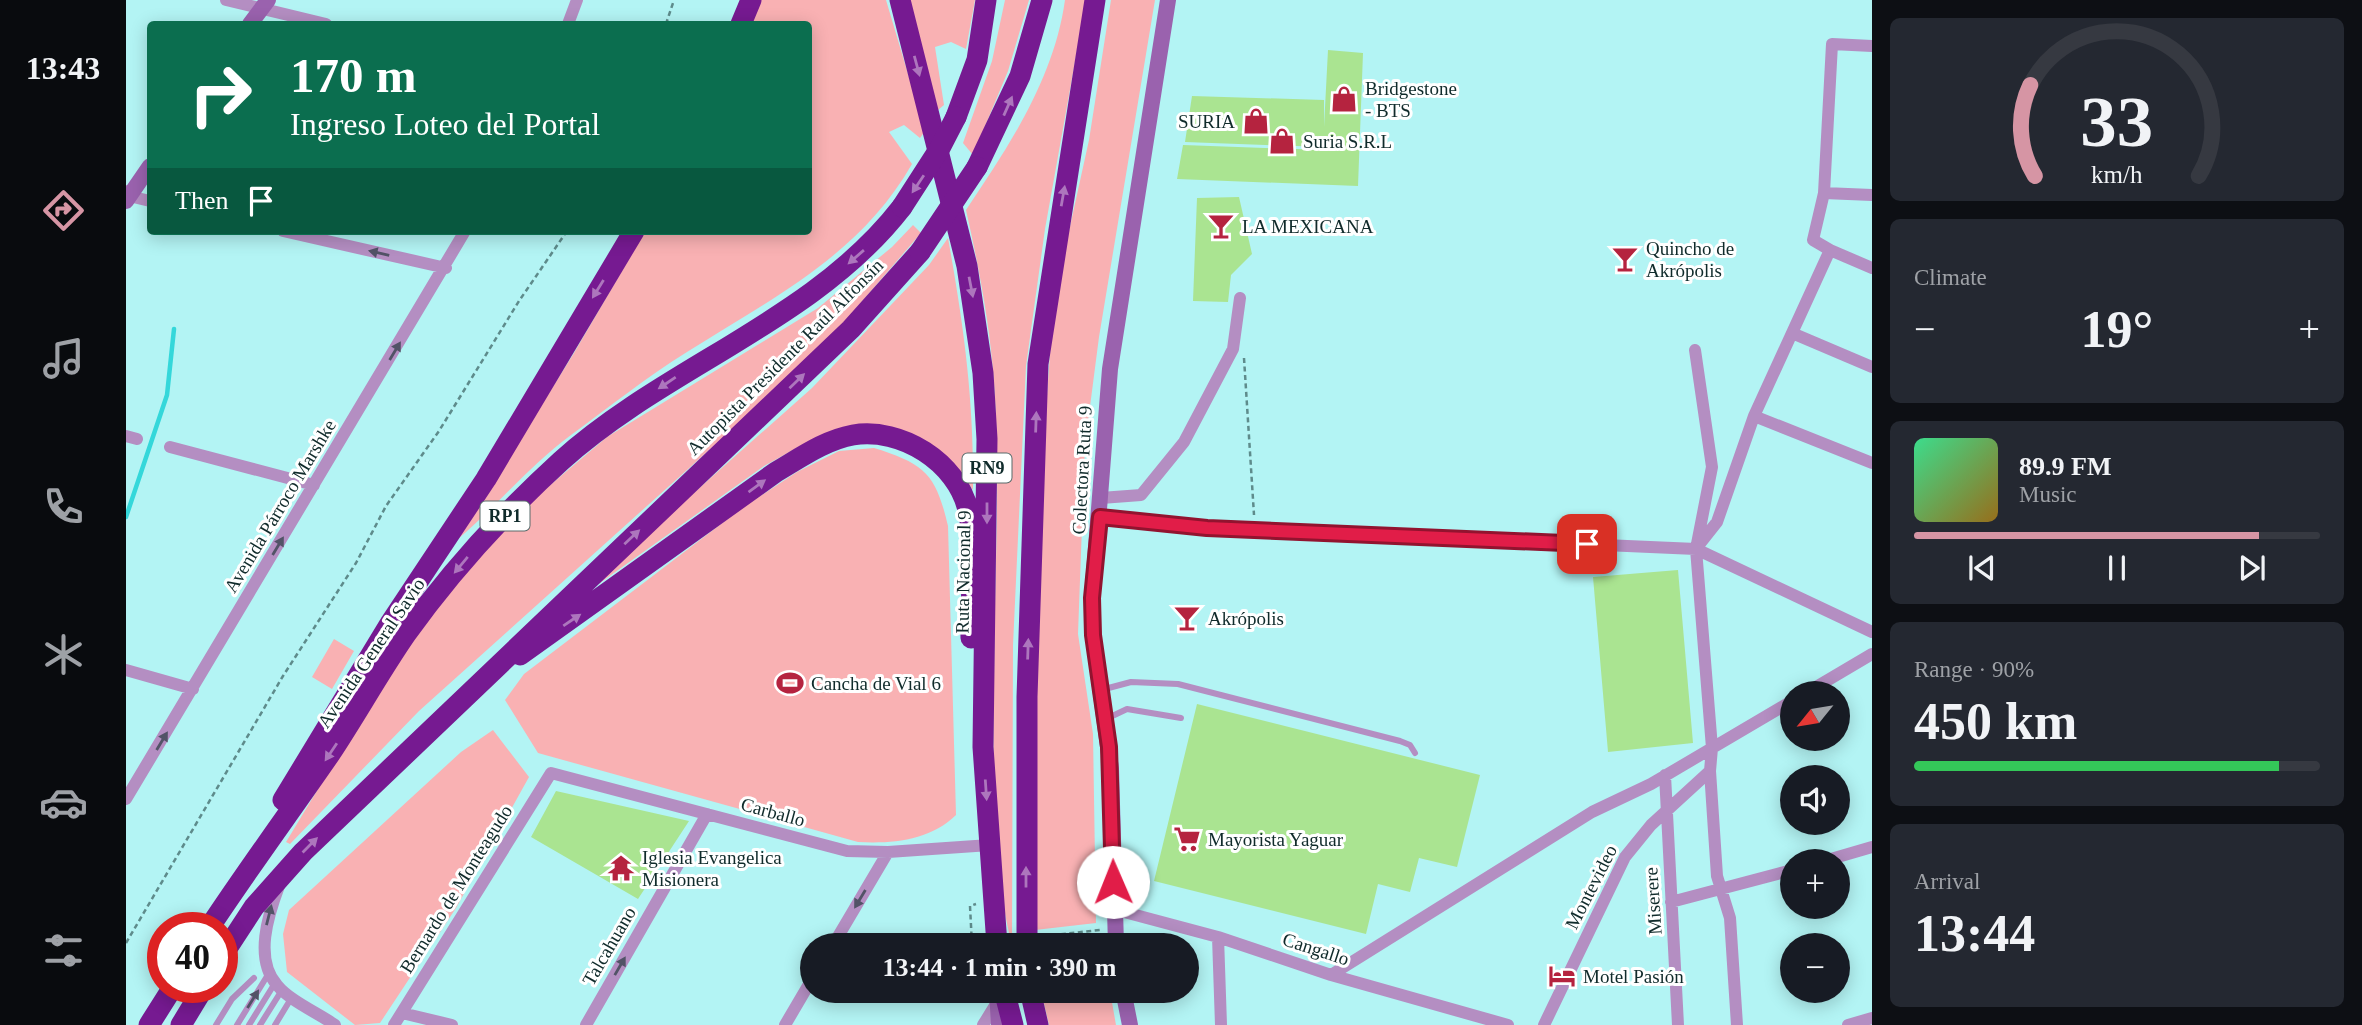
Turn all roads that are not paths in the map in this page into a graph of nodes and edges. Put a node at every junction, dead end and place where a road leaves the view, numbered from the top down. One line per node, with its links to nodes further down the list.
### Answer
1 (226, 0): 9 (street)
2 (577, 0): 12 (street)
3 (751, 0): 13 (highway)
4 (900, 0): 47 (highway, Ruta Nacional 9 / RN9, one-way to 47)
5 (986, 0): 66 (highway, Avenida General Savio / RP1, one-way to 66, bridge)
6 (1042, 0): 41 (highway, Autopista Presidente Raúl Alfonsín, one-way to 6, bridge)
7 (1095, 0): 70 (highway, RN9, one-way to 7)
8 (1168, 0): 34 (street, Colectora Ruta 9)
9 (264, 5): 10 (street); 11 (street)
10 (252, 21)
11 (316, 21)
12 (569, 21)
13 (742, 21)
14 (1872, 46): 16 (street)
15 (147, 170): 18 (street)
16 (1824, 193): 17 (street); 23 (street)
17 (1872, 195)
18 (127, 196): 19 (street)
19 (147, 200)
20 (301, 235): 24 (street, one-way to 20)
21 (463, 235): 24 (street, Avenida Párroco Marshke)
22 (632, 235): 65 (highway, RP1, one-way to 65)
23 (1830, 250): 25 (street); 27 (street)
24 (446, 268): 33 (street, Avenida Párroco Marshke, one-way to 24)
25 (1872, 268)
26 (1240, 298): 34 (street)
27 (1792, 333): 29 (street); 30 (street)
28 (1695, 350): 36 (street)
29 (1872, 367)
30 (1754, 416): 32 (street); 36 (street)
31 (170, 447): 33 (street)
32 (1872, 463)
33 (314, 485): 42 (street, Avenida Párroco Marshke, one-way to 33)
34 (1101, 498): 35 (street, Colectora Ruta 9)
35 (1100, 517): 36 (street); 43 (street, Colectora Ruta 9)
36 (1696, 549): 37 (street); 48 (street)
37 (1872, 632)
38 (1872, 654): 40 (street)
39 (126, 670): 42 (street)
40 (1826, 681)
41 (475, 685): 47 (highway, one-way to 47); 60 (highway, one-way to 41)
42 (193, 689): 53 (street, Avenida Párroco Marshke, one-way to 42)
43 (1101, 690): 46 (street, Colectora Ruta 9); 49 (lane)
44 (1780, 708): 48 (street)
45 (1181, 718): 46 (lane)
46 (1106, 719): 64 (street, Colectora Ruta 9)
47 (983, 747): 56 (highway, Ruta Nacional 9 / RN9, one-way to 56)
48 (1712, 748): 50 (street); 52 (street)
49 (1415, 753)
50 (1710, 772): 54 (street, Montevideo); 62 (street)
51 (551, 773): 55 (street, Carballo); 84 (street, Bernardo de Monteagudo)
52 (1665, 775): 54 (street, Miserere); 73 (street)
53 (126, 799)
54 (1667, 810): 63 (street, Miserere); 105 (street, Montevideo)
55 (707, 814): 58 (street, Carballo); 96 (street, Talcahuano, one-way to 55)
56 (990, 845): 58 (street, Carballo); 69 (highway, Ruta Nacional 9 / RN9)
57 (1872, 847): 59 (street)
58 (888, 852): 68 (street, one-way to 68)
59 (1850, 853)
60 (284, 873): 67 (highway); 75 (street, one-way to 60)
61 (1780, 874): 62 (street)
62 (1721, 891): 63 (street); 107 (street)
63 (1671, 902): 106 (street, Miserere)
64 (1113, 909): 71 (street, Colectora Ruta 9); 72 (street, Cangallo)
65 (218, 912)
66 (219, 912)
67 (238, 932)
68 (839, 933)
69 (988, 933)
70 (1034, 933)
71 (1115, 933)
72 (1218, 937): 73 (street, Cangallo); 103 (street)
73 (1331, 975): 104 (street, Cangallo)
74 (254, 978): 88 (lane)
75 (277, 980): 89 (lane, one-way to 75); 90 (lane); 91 (lane); 92 (lane); 93 (street)
76 (800, 999): 97 (street)
77 (163, 1003): 86 (highway)
78 (194, 1003): 87 (highway)
79 (995, 1003): 98 (street)
80 (999, 1003): 99 (street)
81 (1003, 1003): 100 (highway)
82 (1033, 1003): 101 (highway)
83 (1125, 1003): 102 (street)
84 (402, 1013): 94 (street, Bernardo de Monteagudo); 95 (street)
85 (1872, 1018): 108 (street)
86 (149, 1025)
87 (181, 1025)
88 (216, 1025)
89 (237, 1025)
90 (249, 1025)
91 (260, 1025)
92 (275, 1025)
93 (335, 1025)
94 (394, 1025)
95 (452, 1025)
96 (586, 1025)
97 (785, 1025)
98 (983, 1025)
99 (999, 1025)
100 (1013, 1025)
101 (1038, 1025)
102 (1130, 1025)
103 (1221, 1025)
104 (1508, 1025)
105 (1545, 1025)
106 (1678, 1025)
107 (1737, 1025)
108 (1848, 1025)

